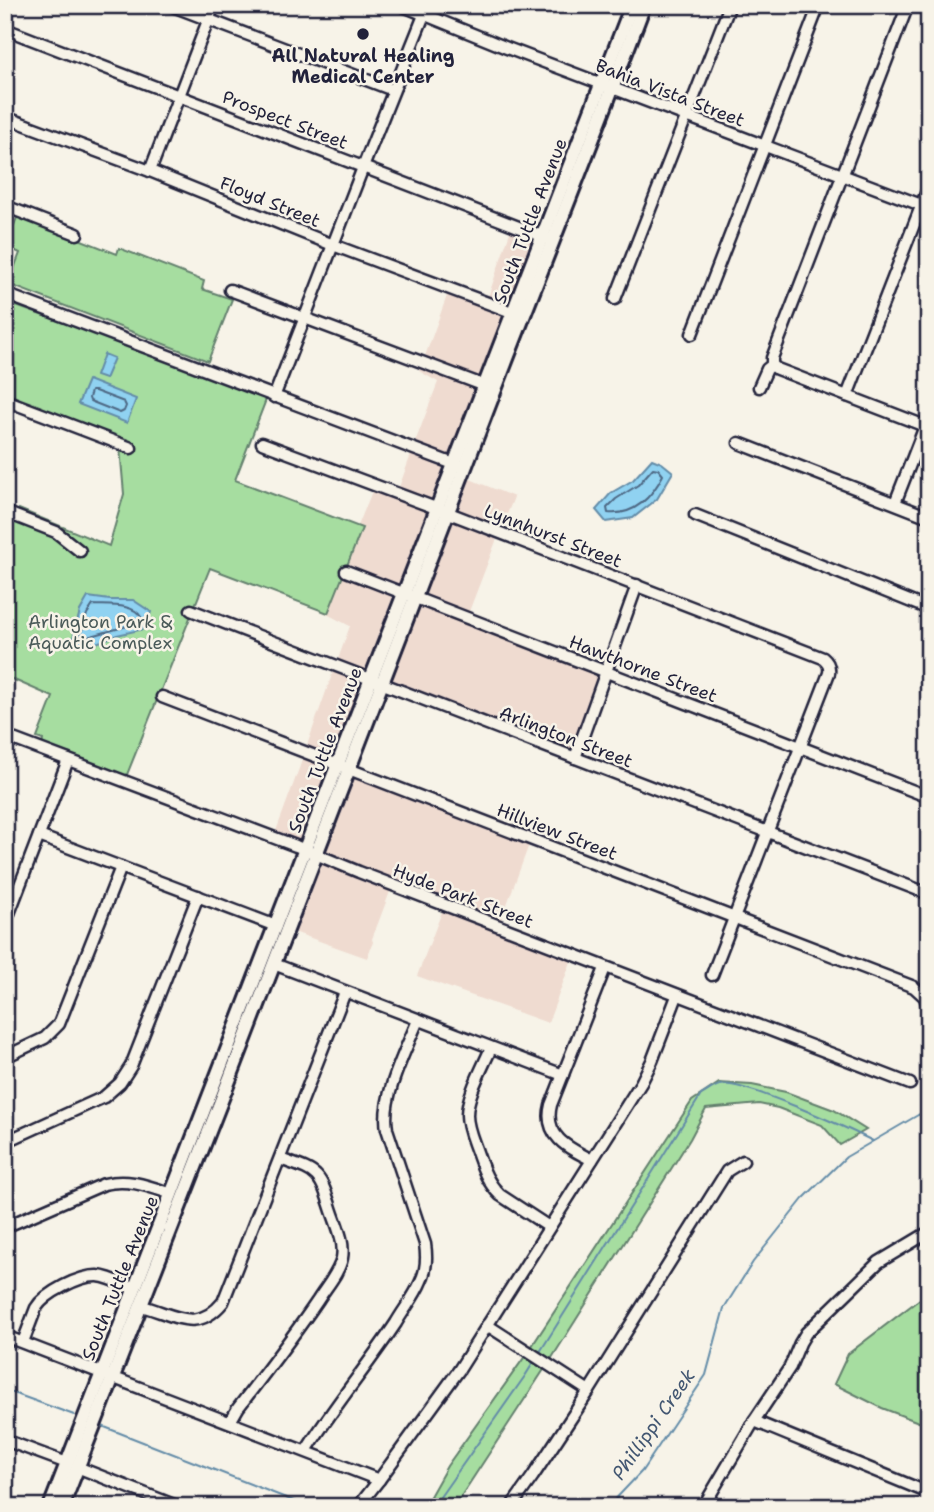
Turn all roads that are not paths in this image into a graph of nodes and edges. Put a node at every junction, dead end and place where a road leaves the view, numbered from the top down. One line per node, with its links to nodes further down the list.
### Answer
1 (170, 5): 10 (street)
2 (214, 5): 10 (street)
3 (401, 5): 9 (street, Bahia Vista Street)
4 (632, 5): 12 (main road, South Tuttle Avenue)
5 (644, 5): 12 (main road, South Tuttle Avenue)
6 (730, 5): 15 (street)
7 (819, 5): 17 (street)
8 (908, 5): 20 (street)
9 (426, 10): 12 (street, Bahia Vista Street); 13 (street)
10 (208, 20): 13 (street); 14 (street)
11 (5, 29): 14 (street, Prospect Street)
12 (608, 86): 15 (street, Bahia Vista Street); 25 (main road, South Tuttle Avenue)
13 (393, 90): 18 (street)
14 (180, 96): 18 (street, Prospect Street); 19 (street)
15 (686, 116): 17 (street, Bahia Vista Street); 29 (street)
16 (5, 117): 19 (street, Floyd Street)
17 (765, 145): 20 (street, Bahia Vista Street); 32 (street)
18 (363, 167): 25 (street, Prospect Street); 26 (street)
19 (150, 172): 26 (street, Floyd Street)
20 (843, 176): 23 (street, Bahia Vista Street); 33 (street)
21 (929, 186): 23 (street)
22 (5, 206): 24 (street)
23 (925, 207): 36 (street)
24 (77, 234)
25 (548, 239): 30 (main road, South Tuttle Avenue)
26 (333, 244): 30 (street, Floyd Street); 31 (street)
27 (230, 290): 31 (street)
28 (5, 294): 37 (street)
29 (615, 299)
30 (519, 315): 35 (main road, South Tuttle Avenue)
31 (305, 318): 35 (street); 37 (street)
32 (692, 334)
33 (772, 365): 34 (street); 36 (street)
34 (759, 387)
35 (490, 388): 43 (main road, South Tuttle Avenue)
36 (847, 396): 39 (street)
37 (274, 397): 43 (street)
38 (5, 400): 42 (street)
39 (927, 421): 44 (street)
40 (262, 443): 45 (street, Lynnhurst Street)
41 (739, 443): 44 (street)
42 (131, 448)
43 (459, 466): 45 (main road, South Tuttle Avenue)
44 (895, 503): 48 (street)
45 (443, 511): 51 (street, Lynnhurst Street); 52 (main road, South Tuttle Avenue)
46 (5, 512): 49 (street)
47 (695, 515): 53 (street)
48 (929, 517)
49 (80, 551)
50 (346, 571): 52 (street, Hawthorne Street)
51 (637, 585): 55 (street); 59 (street, Lynnhurst Street)
52 (409, 596): 55 (street, Hawthorne Street); 56 (main road, South Tuttle Avenue)
53 (929, 609)
54 (191, 610): 56 (street, Arlington Street)
55 (606, 672): 59 (street, Hawthorne Street); 60 (street)
56 (376, 681): 60 (street, Arlington Street); 62 (main road, South Tuttle Avenue)
57 (162, 697): 62 (street, Hillview Street)
58 (5, 736): 61 (street, Hyde Park Street)
59 (800, 747): 63 (street, Hawthorne Street); 64 (street)
60 (575, 758): 64 (street, Arlington Street)
61 (68, 760): 65 (street); 66 (street, Hyde Park Street)
62 (343, 766): 66 (main road, South Tuttle Avenue); 70 (street, Hillview Street)
63 (929, 797)
64 (767, 833): 68 (street, Arlington Street); 70 (street)
65 (39, 836): 67 (street); 71 (street)
66 (310, 852): 72 (main road, South Tuttle Avenue); 73 (main road, South Tuttle Avenue); 74 (street, Hyde Park Street)
67 (121, 867): 69 (street); 81 (street)
68 (929, 894)
69 (198, 896): 72 (street); 84 (street)
70 (734, 917): 75 (street); 78 (street, Hillview Street)
71 (5, 924)
72 (276, 926): 88 (main road, South Tuttle Avenue)
73 (274, 964): 76 (street); 93 (main road, South Tuttle Avenue)
74 (605, 968): 77 (street, Hyde Park Street); 82 (street)
75 (712, 975)
76 (345, 992): 79 (street); 85 (street)
77 (677, 996): 83 (street, Hyde Park Street); 86 (street)
78 (929, 1010)
79 (418, 1020): 80 (street); 102 (street)
80 (491, 1048): 82 (street); 90 (street)
81 (5, 1056)
82 (563, 1075): 86 (street)
83 (909, 1084)
84 (5, 1142)
85 (280, 1159): 93 (street); 100 (street)
86 (592, 1160): 90 (street)
87 (743, 1161): 98 (street)
88 (172, 1194): 89 (street); 92 (main road, South Tuttle Avenue)
89 (5, 1227)
90 (549, 1227): 94 (street)
91 (929, 1232): 99 (street)
92 (134, 1289): 96 (street); 97 (main road, South Tuttle Avenue)
93 (141, 1306): 97 (main road, South Tuttle Avenue)
94 (487, 1325): 98 (street); 104 (street)
95 (5, 1336): 96 (street)
96 (23, 1342): 97 (street)
97 (107, 1374): 100 (street); 103 (main road, South Tuttle Avenue)
98 (589, 1391): 110 (street)
99 (754, 1421): 105 (street); 111 (street)
100 (230, 1422): 102 (street)
101 (5, 1440): 103 (street)
102 (306, 1451): 104 (street)
103 (72, 1465): 106 (main road, South Tuttle Avenue); 107 (main road, South Tuttle Avenue); 108 (street)
104 (379, 1480): 109 (street)
105 (929, 1493)
106 (50, 1507)
107 (62, 1507)
108 (179, 1507)
109 (358, 1507)
110 (511, 1507)
111 (703, 1507)

